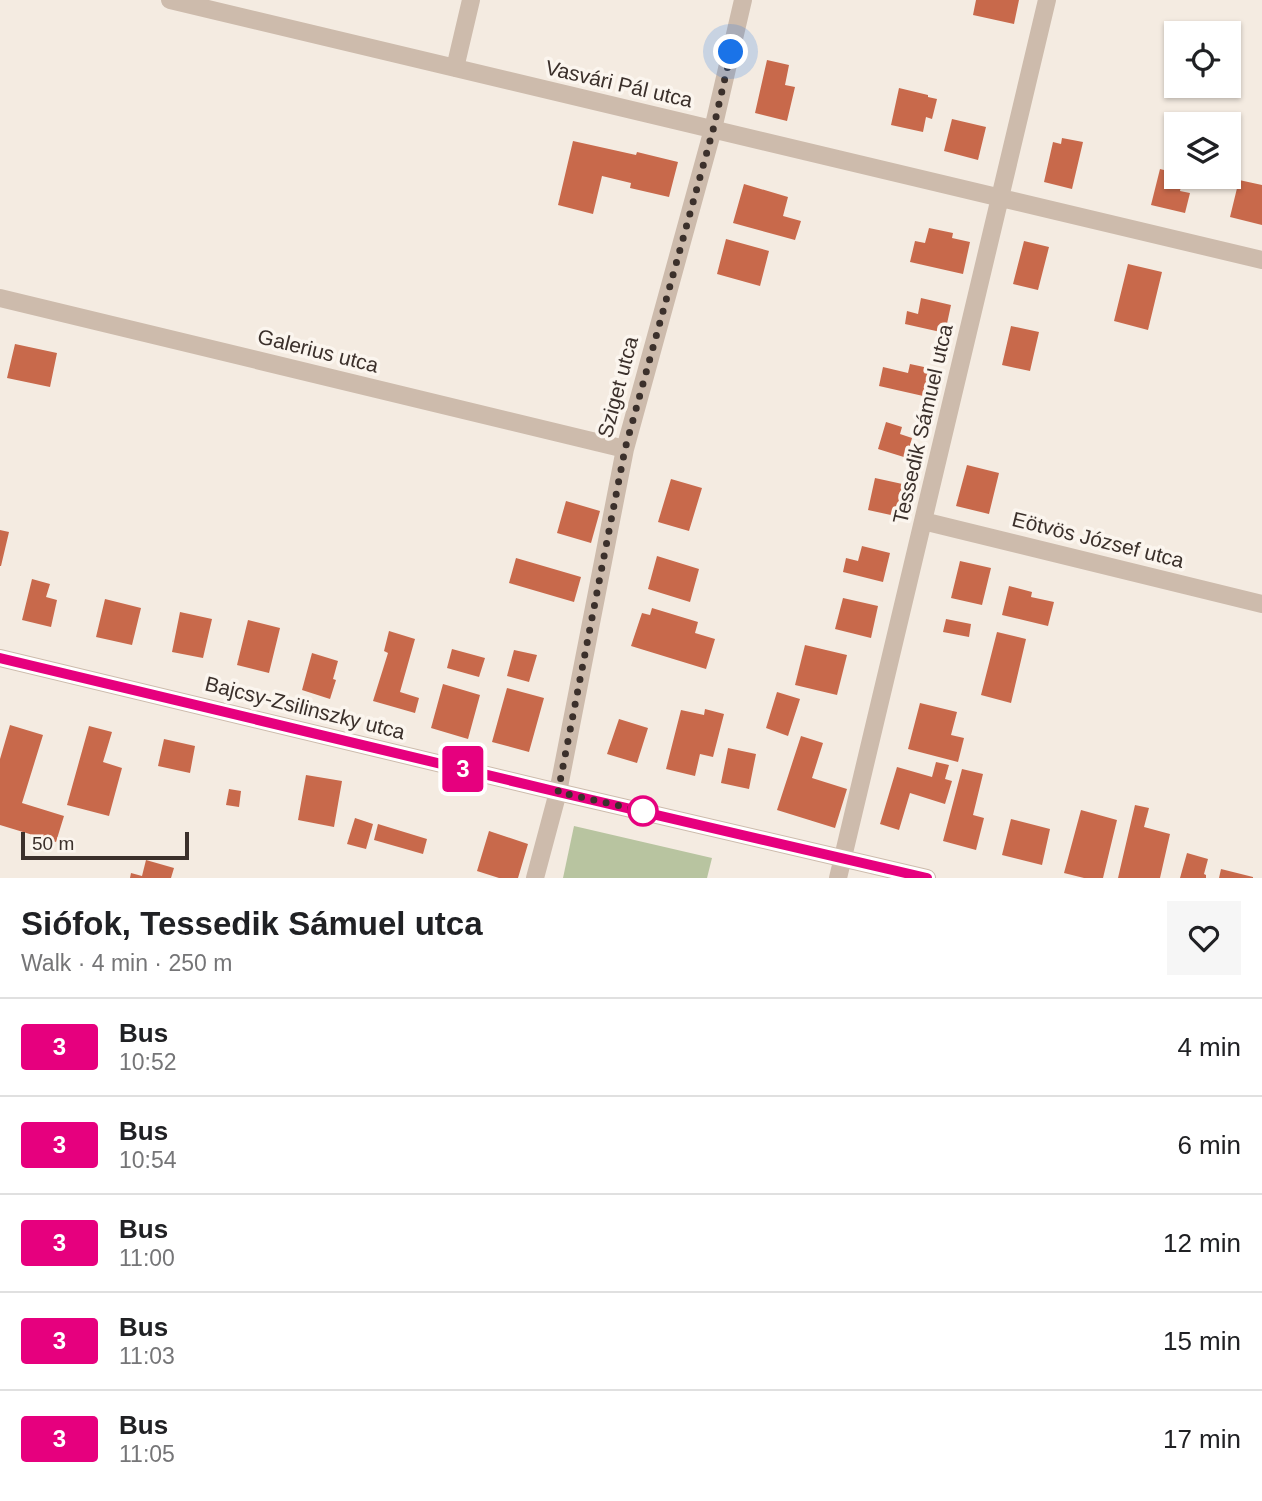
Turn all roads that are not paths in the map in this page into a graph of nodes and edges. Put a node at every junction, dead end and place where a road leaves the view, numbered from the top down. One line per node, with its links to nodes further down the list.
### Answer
1 (170, 0): 5 (street, Vasvári Pál utca)
2 (471, 0): 6 (street)
3 (743, 0): 7 (street, Sziget utca)
4 (1047, 0): 8 (street, Tessedik Sámuel utca)
5 (190, 2): 6 (street, Vasvári Pál utca)
6 (455, 68): 7 (street, Vasvári Pál utca)
7 (713, 130): 8 (street, Vasvári Pál utca); 11 (street, Sziget utca)
8 (1000, 198): 9 (street, Vasvári Pál utca); 12 (street, Tessedik Sámuel utca)
9 (1262, 260)
10 (0, 298): 11 (street, Galerius utca)
11 (625, 449): 15 (street, Sziget utca)
12 (923, 521): 13 (street, Eötvös József utca); 16 (street, Tessedik Sámuel utca)
13 (1262, 604)
14 (0, 658): 15 (street, Bajcsy-Zsilinszky utca)
15 (558, 792): 16 (street, Bajcsy-Zsilinszky utca); 17 (street, Sziget utca)
16 (843, 858): 18 (street, Tessedik Sámuel utca); 19 (street, Bajcsy-Zsilinszky utca)
17 (535, 878)
18 (838, 878)
19 (927, 878)

